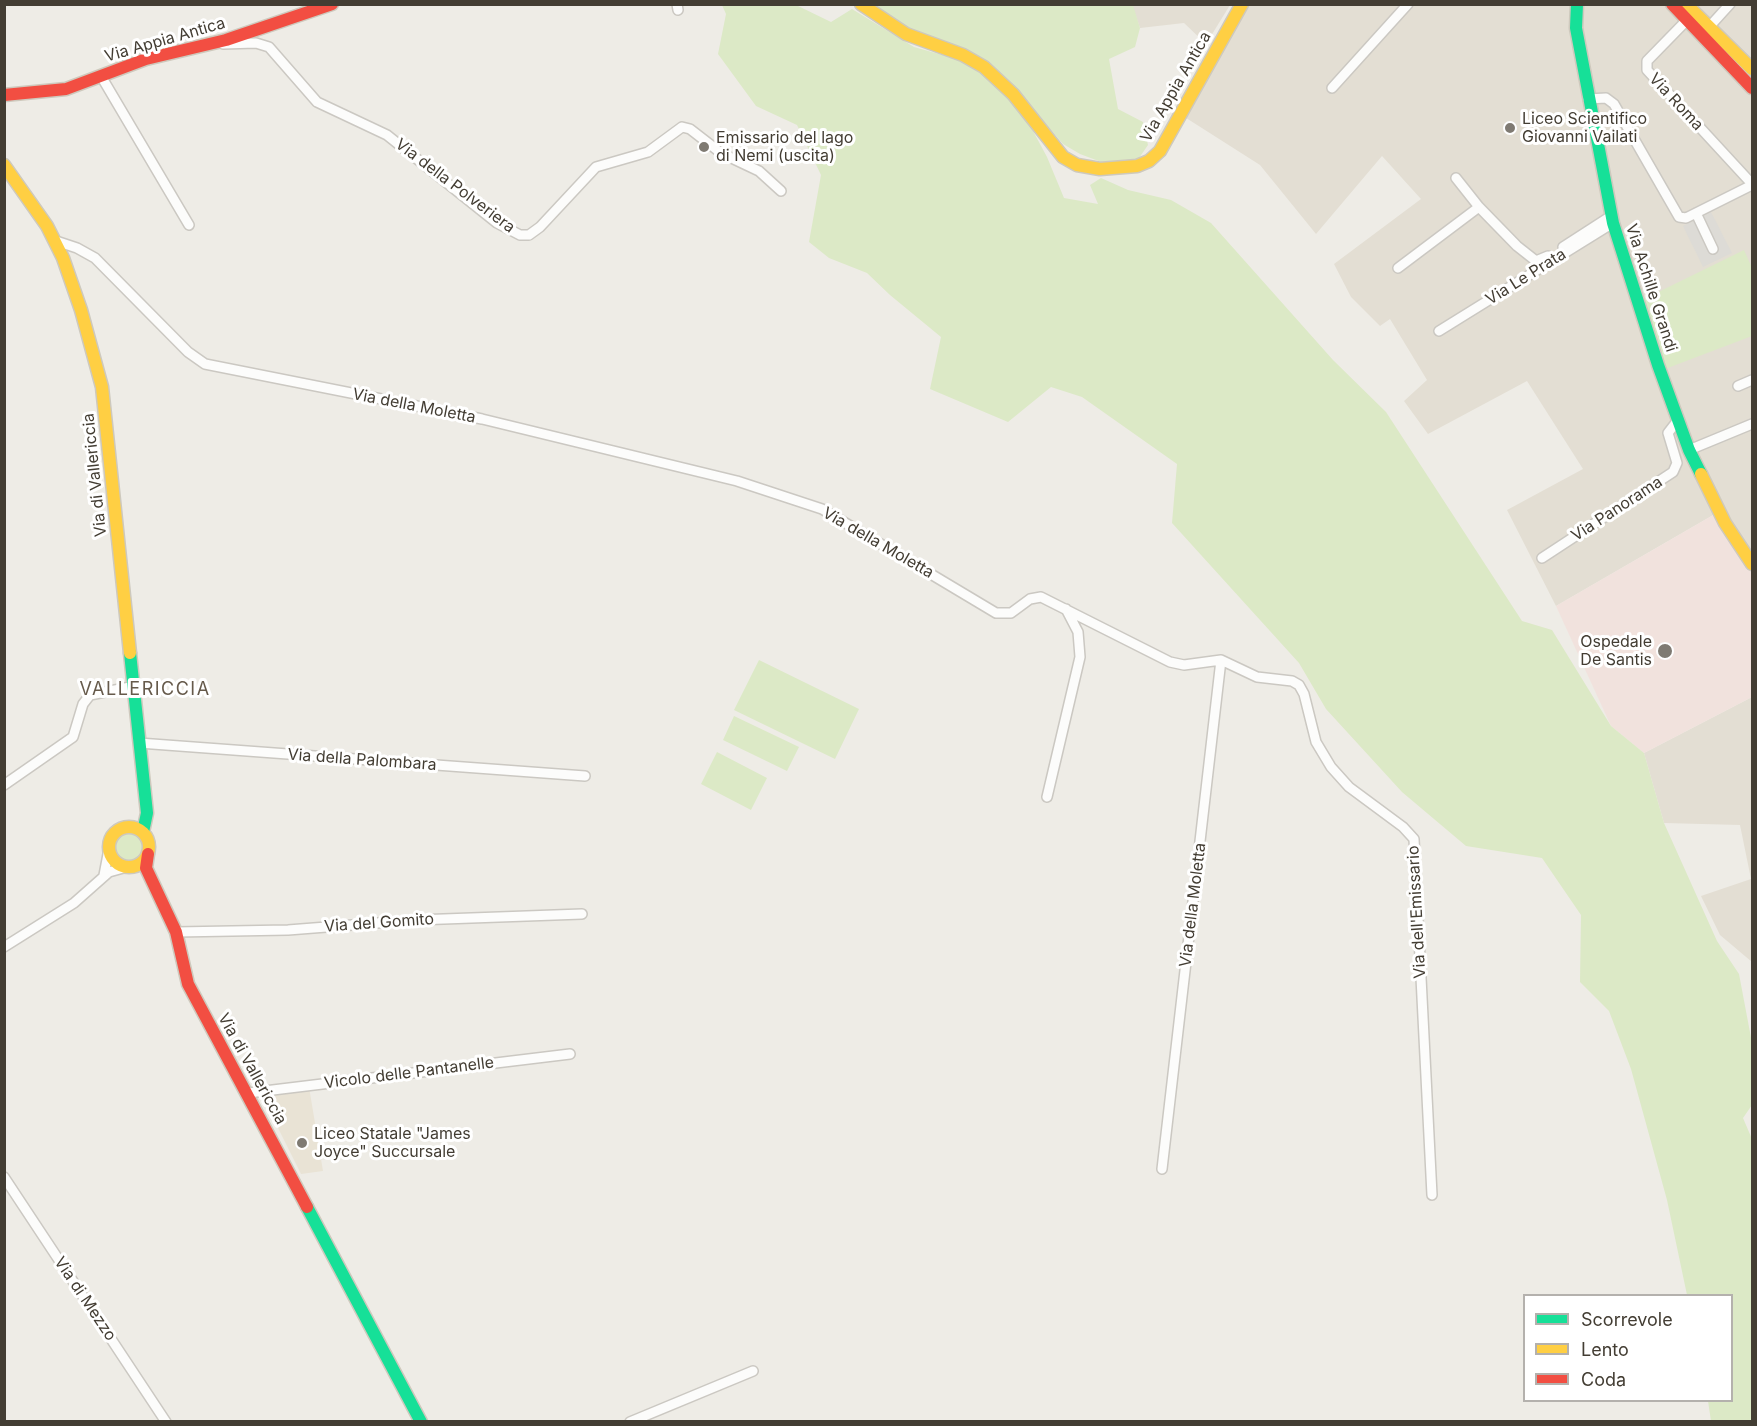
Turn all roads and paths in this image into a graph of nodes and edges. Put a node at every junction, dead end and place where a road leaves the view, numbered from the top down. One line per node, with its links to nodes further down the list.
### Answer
1 (332, 4): 11 (street, Via Appia Antica)
2 (861, 4): 3 (street, Via Appia Antica)
3 (1242, 4)
4 (1408, 4): 14 (street)
5 (1576, 4): 17 (street, Via Achille Grandi)
6 (1672, 4): 9 (street)
7 (1686, 4): 10 (street)
8 (1730, 4): 10 (street)
9 (1688, 19): 15 (street); 20 (street, Via Roma)
10 (1710, 26): 12 (street)
11 (211, 44): 13 (street, Via Appia Antica); 21 (street, Via della Polveriera)
12 (1752, 69)
13 (101, 76): 16 (street, Via Appia Antica); 25 (street)
14 (1332, 88)
15 (1752, 88)
16 (4, 95)
17 (1588, 99): 23 (street); 24 (street, Via Achille Grandi)
18 (4, 165): 26 (street, Via di Vallericcia)
19 (1456, 178): 22 (street, Via Le Prata)
20 (1752, 185): 23 (street)
21 (781, 191)
22 (1479, 207): 24 (street, Via Le Prata); 28 (street)
23 (1696, 213): 27 (street)
24 (1612, 220): 29 (street, Via Le Prata); 32 (street, Via Achille Grandi)
25 (189, 225)
26 (56, 241): 37 (street, Via della Moletta); 39 (street, Via di Vallericcia)
27 (1713, 249)
28 (1398, 268)
29 (1439, 331)
30 (1752, 380): 31 (street)
31 (1738, 386)
32 (1678, 420): 34 (street, Via Achille Grandi); 35 (street, Via Panorama)
33 (1752, 424): 34 (street)
34 (1689, 450): 36 (street, Via Achille Grandi)
35 (1542, 558)
36 (1752, 564)
37 (1066, 609): 38 (street, Via della Moletta); 43 (street)
38 (1221, 660): 57 (street, Via della Moletta); 59 (street, Via dell'Emissario)
39 (135, 686): 40 (street, Via di Vallericcia); 42 (street)
40 (139, 743): 41 (street, Via della Palombara); 44 (street, Via di Vallericcia)
41 (585, 776)
42 (4, 784)
43 (1047, 797)
44 (146, 803): 45 (street); 46 (street, Via di Vallericcia)
45 (131, 827): 46 (street); 47 (street)
46 (143, 832): 48 (street, Via di Vallericcia)
47 (109, 849): 49 (street); 50 (street)
48 (148, 854): 49 (street); 51 (street, Via di Vallericcia)
49 (127, 867): 50 (street); 51 (street)
50 (103, 877): 54 (street)
51 (154, 885): 53 (street, Via di Vallericcia)
52 (582, 914): 53 (street, Via del Gomito)
53 (176, 932): 56 (street, Via di Vallericcia)
54 (4, 948)
55 (570, 1054): 56 (street, Vicolo delle Pantanelle)
56 (248, 1093): 62 (street, Via di Vallericcia)
57 (1162, 1169)
58 (4, 1177): 61 (street, Via di Mezzo)
59 (1432, 1195)
60 (753, 1371): 63 (street)
61 (166, 1422)
62 (421, 1422)
63 (630, 1422)

